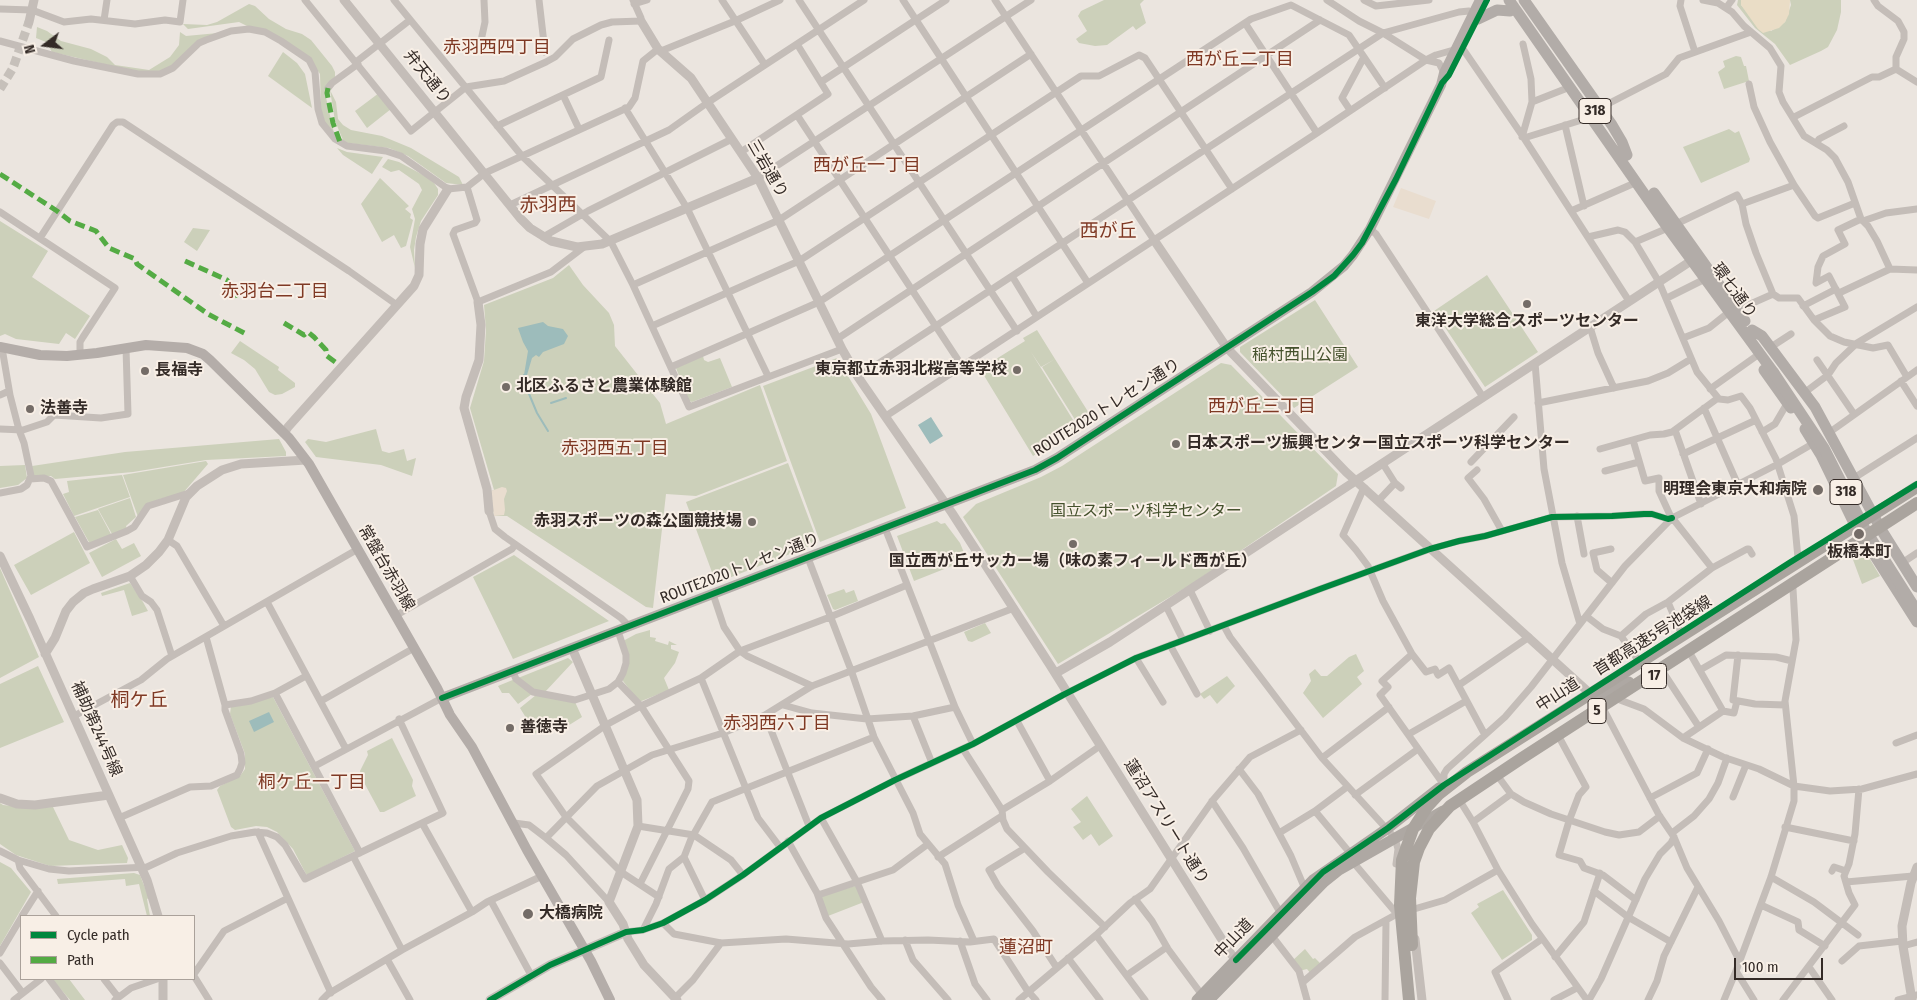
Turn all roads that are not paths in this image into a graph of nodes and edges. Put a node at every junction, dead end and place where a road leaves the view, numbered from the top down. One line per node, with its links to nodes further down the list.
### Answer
1 (34, 0): 35 (street)
2 (107, 0): 38 (street)
3 (183, 0): 38 (street)
4 (305, 0): 65 (street)
5 (344, 0): 51 (street, 弁天通り)
6 (394, 0): 39 (street)
7 (484, 0): 56 (street)
8 (539, 0): 58 (street)
9 (647, 0): 31 (street)
10 (722, 0): 43 (street)
11 (780, 0): 43 (street)
12 (799, 0): 46 (street)
13 (864, 0): 46 (street)
14 (903, 0): 40 (street)
15 (946, 0): 40 (street)
16 (995, 0): 36 (street)
17 (1031, 0): 36 (street)
18 (1327, 0): 48 (street)
19 (1334, 0): 48 (street)
20 (1364, 0): 21 (street)
21 (1428, 0)
22 (1480, 0): 37 (main road, ROUTE2020トレセン通り)
23 (1487, 0): 37 (main road, ROUTE2020トレセン通り)
24 (1502, 0): 32 (main road)
25 (1517, 0): 68 (main road, 環七通り / 318)
26 (1524, 0): 87 (main road)
27 (1681, 0): 59 (street)
28 (1703, 0): 33 (street)
29 (1732, 0): 33 (street)
30 (1874, 0): 69 (street)
31 (633, 2): 42 (street)
32 (1509, 6): 37 (main road); 68 (main road, 環七通り / 318); 78 (main road)
33 (1726, 8): 47 (street)
34 (0, 9): 35 (street)
35 (32, 10): 38 (street); 44 (street)
36 (1005, 16): 60 (street); 63 (street)
37 (1476, 16): 48 (street); 55 (main road, ROUTE2020トレセン通り)
38 (104, 20)
39 (410, 20): 51 (street); 75 (street)
40 (916, 20): 63 (street); 67 (street)
41 (1320, 20): 45 (street); 54 (street); 61 (street)
42 (641, 21): 57 (street, 三岩通り); 75 (street)
43 (735, 21): 57 (street); 66 (street)
44 (29, 22)
45 (1245, 23): 61 (street); 71 (street)
46 (819, 30): 52 (street); 67 (street)
47 (1751, 32): 59 (street); 92 (street)
48 (1383, 33): 54 (street); 64 (street)
49 (609, 40): 81 (street)
50 (0, 41): 122 (street)
51 (380, 44): 65 (street); 88 (street, 弁天通り)
52 (797, 44): 66 (street); 72 (street)
53 (1523, 44): 84 (street)
54 (1358, 48): 62 (street); 80 (street)
55 (1460, 49): 64 (street); 70 (main road, ROUTE2020トレセン通り); 101 (street)
56 (479, 50)
57 (659, 50): 83 (street, 三岩通り); 86 (street)
58 (545, 52)
59 (1695, 52): 87 (street)
60 (1032, 54): 79 (street); 82 (street)
61 (1266, 56): 80 (street); 90 (street)
62 (1364, 57): 77 (street); 89 (street)
63 (941, 58): 82 (street); 85 (street)
64 (1426, 60): 70 (street); 77 (street)
65 (357, 63): 76 (street); 88 (street)
66 (765, 65): 83 (street)
67 (843, 68): 72 (street); 85 (street)
68 (1561, 68): 109 (main road, 環七通り / 318)
69 (1896, 69): 73 (street); 92 (street)
70 (1443, 78): 140 (main road, ROUTE2020トレセン通り)
71 (1159, 79): 79 (street); 90 (street); 98 (street)
72 (821, 82): 91 (street)
73 (1917, 82)
74 (1749, 84): 120 (street)
75 (466, 87): 88 (street); 95 (street)
76 (328, 88)
77 (1384, 88): 89 (street)
78 (1564, 89): 84 (street); 93 (main road)
79 (1057, 92): 98 (street); 100 (street)
80 (1290, 92): 99 (street); 107 (street)
81 (563, 95): 95 (street); 97 (street)
82 (967, 97): 100 (street); 106 (street)
83 (707, 102): 102 (street, 三岩通り); 103 (street)
84 (1532, 102): 101 (street)
85 (868, 106): 104 (street); 106 (street)
86 (626, 108): 97 (street); 103 (street)
87 (1600, 108): 109 (main road)
88 (435, 110): 112 (street, 弁天通り)
89 (1350, 110): 99 (street)
90 (1181, 112): 107 (street); 111 (street)
91 (797, 115): 104 (street); 108 (street)
92 (1794, 117): 105 (street)
93 (1585, 119): 94 (street); 109 (main road)
94 (1565, 125): 101 (street); 129 (street)
95 (497, 126): 110 (street)
96 (1844, 126): 105 (street)
97 (579, 129): 110 (street)
98 (1082, 130): 111 (street); 113 (street)
99 (1317, 133): 123 (street)
100 (992, 136): 113 (street); 117 (street)
101 (1523, 138): 132 (street)
102 (732, 140): 108 (street, 三岩通り); 114 (street)
103 (645, 141): 114 (street); 119 (street)
104 (814, 141): 115 (street); 116 (street)
105 (1816, 143): 125 (street)
106 (894, 145): 116 (street); 117 (street)
107 (1204, 149): 123 (street); 124 (street)
108 (741, 152): 115 (street, 三岩通り)
109 (1622, 155): 118 (main road, 環七通り / 318); 139 (main road, 環七通り / 318)
110 (522, 156): 112 (street); 119 (street)
111 (1103, 163): 124 (street); 128 (street)
112 (485, 173): 121 (street); 127 (street, 弁天通り)
113 (1016, 173): 128 (street); 137 (street)
114 (666, 174): 130 (street); 134 (street)
115 (758, 178): 130 (street, 弁天通り); 136 (street, 三岩通り)
116 (840, 180): 135 (street); 136 (street)
117 (919, 182): 135 (street); 137 (street)
118 (1638, 182): 129 (street); 139 (main road, 環七通り / 318)
119 (551, 184): 127 (street); 134 (street)
120 (1794, 185): 125 (street); 126 (street)
121 (467, 187): 122 (street); 168 (street)
122 (448, 189): 170 (street)
123 (1232, 189): 144 (street)
124 (1127, 200): 144 (street); 147 (street)
125 (1855, 203): 138 (street)
126 (1742, 204): 139 (street); 165 (street)
127 (510, 205): 141 (street, 弁天通り)
128 (1038, 205): 147 (street); 150 (street)
129 (1584, 206): 132 (street)
130 (686, 208): 145 (street, 弁天通り); 149 (street)
131 (1917, 209): 138 (street)
132 (1571, 211): 142 (street)
133 (0, 212): 143 (street)
134 (582, 214): 141 (street); 145 (street)
135 (865, 218): 151 (street); 153 (street)
136 (779, 220): 149 (street); 153 (street, 三岩通り)
137 (944, 220): 150 (street); 151 (street)
138 (1862, 220): 154 (street); 163 (street)
139 (1672, 226): 146 (street); 152 (main road, 環七通り / 318)
140 (1370, 229): 189 (main road, ROUTE2020トレセン通り); 209 (street)
141 (543, 237): 148 (street, 弁天通り)
142 (1588, 237): 146 (street); 167 (street)
143 (40, 238): 170 (street); 191 (street)
144 (1154, 240): 159 (street); 189 (street)
145 (610, 242): 148 (street, 弁天通り); 160 (street)
146 (1635, 242): 158 (street)
147 (1062, 243): 156 (street); 159 (street)
148 (584, 247): 168 (street)
149 (708, 252): 160 (street); 164 (street)
150 (965, 254): 161 (street); 162 (street)
151 (890, 256): 161 (street); 169 (street)
152 (1695, 258): 157 (main road, 環七通り / 318); 158 (street); 173 (main road, 環七通り / 318)
153 (799, 261): 164 (street); 169 (street, 三岩通り)
154 (1890, 269): 155 (street); 163 (street)
155 (1917, 270)
156 (1012, 276): 162 (street); 174 (street)
157 (1705, 279): 166 (street); 173 (main road, 環七通り / 318)
158 (1659, 282): 166 (street); 167 (street)
159 (1088, 283): 174 (street)
160 (633, 285): 176 (street)
161 (912, 289): 177 (street); 184 (street)
162 (989, 290): 177 (street); 179 (street)
163 (1837, 291): 171 (street); 175 (street)
164 (728, 293): 176 (street); 181 (street)
165 (1773, 294): 171 (street); 173 (street)
166 (1667, 298): 183 (street)
167 (1629, 301): 178 (street)
168 (478, 302): 253 (street)
169 (819, 302): 181 (street); 184 (street, 三岩通り)
170 (397, 305): 224 (street)
171 (1803, 306): 175 (street)
172 (1917, 307): 185 (street)
173 (1733, 311): 180 (main road, 環七通り / 318); 183 (street)
174 (1038, 317): 179 (street)
175 (1814, 320): 185 (street)
176 (652, 326): 197 (street)
177 (936, 326): 196 (street); 202 (street)
178 (1590, 327): 195 (street); 204 (street)
179 (1017, 331): 196 (street)
180 (1748, 332): 186 (main road); 192 (main road); 199 (main road, 環七通り / 318)
181 (748, 334): 197 (street); 201 (street)
182 (1791, 334): 186 (street)
183 (1683, 338): 193 (street)
184 (837, 339): 190 (street, 三岩通り)
185 (1857, 343): 200 (street); 203 (street)
186 (1771, 347): 207 (main road)
187 (1, 348): 191 (main road, 常盤台赤羽線); 206 (street)
188 (126, 348): 191 (main road, 常盤台赤羽線); 220 (street); 224 (main road, 常盤台赤羽線)
189 (1227, 348): 240 (street); 249 (main road, ROUTE2020トレセン通り)
190 (842, 349): 201 (street); 202 (street, 三岩通り)
191 (80, 355)
192 (1755, 357): 205 (street); 212 (main road)
193 (1691, 359): 204 (street); 205 (street)
194 (1817, 360): 200 (street)
195 (1535, 363): 209 (street); 211 (street)
196 (962, 366): 216 (street)
197 (671, 367): 201 (street)
198 (1917, 370): 203 (street)
199 (1777, 372): 286 (main road, 環七通り / 318, bridge); 291 (main road, 環七通り / 318, bridge)
200 (1828, 375): 207 (street); 215 (street)
201 (768, 376)
202 (858, 377): 216 (street, 三岩通り)
203 (1904, 379): 213 (street); 215 (street)
204 (1614, 388): 211 (street)
205 (1710, 390): 210 (street)
206 (10, 391): 208 (street); 220 (street)
207 (1804, 393): 223 (main road)
208 (0, 395)
209 (1483, 397): 234 (street)
210 (1718, 398): 214 (street); 218 (street)
211 (1538, 403): 256 (street)
212 (1788, 405): 222 (street); 228 (main road)
213 (1917, 406)
214 (1704, 408): 221 (street); 225 (street)
215 (1854, 414): 223 (street)
216 (886, 416): 249 (street, 三岩通り)
217 (1514, 417): 232 (street)
218 (1756, 420): 222 (street); 225 (street)
219 (0, 429): 220 (street)
220 (19, 430): 239 (street)
221 (1675, 430): 227 (street); 230 (street)
222 (1762, 432): 235 (street)
223 (1830, 432): 238 (main road)
224 (284, 433): 231 (main road, 常盤台赤羽線)
225 (1717, 438): 230 (street); 242 (street)
226 (1917, 438): 238 (street)
227 (1634, 440): 229 (street); 233 (street)
228 (1814, 443): 235 (street); 258 (main road)
229 (1600, 449)
230 (1683, 454): 250 (street)
231 (306, 460): 247 (street); 265 (main road, 常盤台赤羽線)
232 (1470, 462)
233 (1639, 462): 237 (street); 257 (street)
234 (1383, 464): 240 (street); 241 (street)
235 (1778, 464): 242 (street); 274 (street)
236 (1477, 470): 260 (street)
237 (1605, 471)
238 (1854, 478): 254 (main road)
239 (30, 479): 246 (street); 247 (street)
240 (1356, 480): 244 (street); 284 (street)
241 (1395, 483): 245 (street); 248 (street)
242 (1738, 485): 250 (street)
243 (1914, 487): 254 (highway, 中山道 / 17); 366 (highway, 首都高速5号池袋線 / 5, bridge)
244 (1365, 488): 248 (street); 277 (street)
245 (1401, 488)
246 (0, 493)
247 (189, 493): 262 (street)
248 (1378, 501): 266 (street)
249 (946, 504): 259 (main road, ROUTE2020トレセン通り); 290 (street, 蓮沼アスリート通り)
250 (1700, 504): 257 (street)
251 (1917, 504): 399 (highway, 首都高速5号池袋線 / 5, bridge)
252 (1917, 509): 261 (highway, 中山道 / 17)
253 (489, 511): 264 (street)
254 (1871, 512): 258 (highway, 中山道 / 17); 261 (main road)
255 (1576, 516): 256 (street); 257 (street); 269 (street)
256 (1552, 517): 260 (street); 296 (street)
257 (1672, 518): 276 (street); 280 (street)
258 (1854, 523): 263 (main road); 274 (highway, 中山道 / 17)
259 (885, 528): 273 (main road, ROUTE2020トレセン通り); 281 (street)
260 (1502, 531): 266 (street)
261 (1882, 531): 263 (highway, 中山道 / 17); 275 (main road)
262 (168, 540): 278 (street); 297 (street)
263 (1866, 541): 272 (highway, 中山道 / 17); 295 (main road)
264 (516, 545): 292 (street); 298 (street)
265 (358, 549): 287 (street); 292 (main road, 常盤台赤羽線)
266 (1430, 549): 277 (street); 305 (street)
267 (1611, 549): 280 (street)
268 (1917, 553): 275 (street)
269 (1584, 554)
270 (1752, 554): 276 (street)
271 (0, 556): 312 (street, 補助第244号線)
272 (1842, 556): 283 (highway, 中山道 / 17); 399 (highway, 17, bridge)
273 (808, 558): 285 (main road, ROUTE2020トレセン通り); 294 (street)
274 (1798, 558): 302 (highway, 中山道 / 17)
275 (1902, 562): 282 (main road)
276 (1712, 568): 288 (street)
277 (1369, 571): 299 (street); 313 (street)
278 (130, 576): 312 (street); 316 (street)
279 (1781, 580): 366 (highway, 5)
280 (1612, 583): 293 (street)
281 (907, 585): 294 (street); 307 (street)
282 (1917, 587)
283 (1793, 588): 314 (highway, 中山道 / 17); 320 (street)
284 (1190, 590): 289 (street); 301 (street)
285 (713, 594): 298 (main road, ROUTE2020トレセン通り); 311 (street)
286 (1917, 600)
287 (267, 602): 297 (street); 326 (street)
288 (1668, 602): 302 (street); 303 (street)
289 (1166, 606): 306 (street); 324 (street)
290 (1014, 608): 307 (street); 324 (street, 蓮沼アスリート通り)
291 (1917, 611)
292 (396, 616): 309 (main road, 常盤台赤羽線)
293 (1586, 616): 296 (street); 303 (street)
294 (830, 617): 311 (street); 322 (street)
295 (1917, 622)
296 (1580, 624): 318 (street)
297 (224, 626): 304 (street)
298 (629, 626): 300 (main road, ROUTE2020トレセン通り)
299 (1224, 626): 301 (street); 358 (street)
300 (618, 631): 310 (main road, ROUTE2020トレセン通り); 328 (street)
301 (1210, 631): 306 (street)
302 (1681, 633): 319 (highway, 中山道 / 17)
303 (1620, 636): 319 (street)
304 (206, 637): 316 (street); 342 (street)
305 (1529, 637): 318 (street); 329 (street)
306 (1183, 640): 308 (street)
307 (929, 641): 322 (street); 346 (street)
308 (1170, 645): 317 (street); 334 (street)
309 (414, 648): 336 (main road, 常盤台赤羽線); 338 (street)
310 (572, 648): 321 (main road, ROUTE2020トレセン通り); 333 (street)
311 (740, 651): 327 (street); 330 (street)
312 (45, 654): 351 (street, 補助第244号線)
313 (1412, 654): 329 (street); 347 (street)
314 (1691, 655): 323 (street); 325 (highway, 中山道 / 17)
315 (1738, 655): 320 (street); 323 (street); 340 (street)
316 (172, 656): 351 (street)
317 (1136, 658): 331 (street); 341 (street)
318 (1552, 659): 335 (street); 361 (street)
319 (1638, 660): 335 (highway, 中山道 / 17)
320 (1792, 661): 344 (street)
321 (512, 670): 333 (street); 336 (main road, ROUTE2020トレセン通り)
322 (851, 670): 330 (street); 354 (street)
323 (1700, 670): 349 (street)
324 (1056, 673): 331 (street, 蓮沼アスリート通り)
325 (1661, 674): 335 (highway); 337 (highway, 中山道 / 17); 357 (street)
326 (306, 676): 332 (street); 338 (street)
327 (701, 678): 345 (street); 359 (street)
328 (618, 682): 333 (street); 345 (street)
329 (1459, 685): 339 (street)
330 (812, 686): 343 (street)
331 (1068, 692): 355 (street); 369 (street, 蓮沼アスリート通り)
332 (275, 693): 342 (street); 379 (street)
333 (593, 694): 356 (street)
334 (1198, 694)
335 (1594, 697): 348 (street); 387 (highway, 中山道 / 17)
336 (442, 698): 353 (street); 409 (main road, 常盤台赤羽線)
337 (1620, 700): 348 (highway, 中山道 / 17); 365 (street)
338 (321, 701): 370 (street)
339 (1466, 701): 360 (street); 361 (street)
340 (1737, 701): 344 (street); 349 (street)
341 (1163, 702)
342 (225, 705): 404 (street)
343 (783, 705): 350 (street); 354 (street)
344 (1785, 705): 388 (street)
345 (640, 706): 356 (street); 374 (street)
346 (955, 707): 352 (street); 368 (street)
347 (1389, 708): 360 (street); 375 (street)
348 (1604, 710): 364 (highway, 中山道 / 17); 397 (street)
349 (1723, 711): 357 (street)
350 (765, 715): 359 (street); 381 (street)
351 (74, 716): 393 (street, 補助第244号線)
352 (914, 716): 354 (street); 377 (street)
353 (399, 719): 370 (street); 408 (street)
354 (867, 719): 363 (street)
355 (1017, 721): 368 (street); 386 (street)
356 (606, 725): 382 (street); 403 (street)
357 (1699, 727): 365 (street)
358 (1301, 730): 375 (street); 380 (street)
359 (724, 733): 374 (street); 390 (street)
360 (1409, 734): 372 (street)
361 (1485, 735): 387 (street)
362 (1917, 735): 367 (street)
363 (874, 737): 381 (street); 385 (street)
364 (1559, 738): 384 (highway, 中山道 / 17); 406 (street)
365 (1683, 738): 373 (street)
366 (1520, 740): 539 (highway, 首都高速5号池袋線 / 5, bridge)
367 (1896, 743)
368 (973, 744): 371 (street)
369 (1100, 746): 386 (street); 432 (street, 蓮沼アスリート通り)
370 (346, 749): 379 (street)
371 (963, 749): 377 (street); 401 (street)
372 (1418, 749): 387 (street); 394 (street)
373 (1708, 749): 376 (street); 397 (street)
374 (670, 750): 382 (street); 414 (street)
375 (1322, 758): 389 (street)
376 (1727, 758): 378 (street); 418 (street)
377 (932, 763): 385 (street)
378 (1746, 765): 388 (street); 395 (street)
379 (315, 766): 427 (street)
380 (1239, 769): 398 (street); 416 (street)
381 (788, 771): 390 (street); 411 (street)
382 (626, 772): 403 (street); 410 (street)
383 (1917, 774): 391 (street)
384 (1497, 775): 392 (street); 399 (highway, 中山道 / 17)
385 (895, 780): 405 (street); 423 (street)
386 (1050, 782): 401 (street)
387 (1444, 784): 413 (highway, 中山道 / 17)
388 (1794, 786): 391 (street); 412 (street)
389 (1347, 787): 394 (street); 400 (street)
390 (746, 789): 417 (street); 424 (street)
391 (1859, 789): 422 (street)
392 (1511, 794): 406 (street); 407 (street)
393 (109, 795): 396 (street); 404 (street, 補助第244号線)
394 (1355, 795): 413 (street)
395 (1733, 797)
396 (0, 798)
397 (1650, 798): 402 (street)
398 (1212, 801): 432 (street); 463 (street)
399 (1459, 801): 407 (street); 420 (highway, 中山道 / 17); 461 (street); 540 (highway, 首都高速5号池袋線 / 5, bridge)
400 (1314, 811): 416 (street); 431 (street)
401 (1002, 813): 425 (street); 430 (street)
402 (1660, 816): 406 (street); 418 (street)
403 (566, 817): 419 (street); 439 (street)
404 (120, 818): 434 (street, 補助第244号線)
405 (821, 818): 411 (street); 445 (street)
406 (1569, 821): 440 (street)
407 (1473, 822): 436 (street)
408 (422, 823): 427 (street); 462 (street)
409 (514, 823): 419 (street); 442 (main road, 常盤台赤羽線)
410 (638, 826): 414 (street); 439 (street)
411 (809, 826): 421 (street)
412 (1785, 827): 422 (street); 444 (street)
413 (1388, 828): 420 (street); 431 (highway, 中山道 / 17)
414 (666, 831): 417 (street); 447 (street)
415 (258, 832): 428 (street); 434 (street); 453 (street)
416 (1279, 833): 449 (street)
417 (694, 835): 429 (street); 441 (street)
418 (1673, 835): 448 (street); 457 (street)
419 (546, 838): 459 (street)
420 (1395, 838): 431 (highway, 中山道 / 17); 464 (street)
421 (788, 841): 424 (street); 452 (street)
422 (1854, 841): 438 (street)
423 (928, 844): 430 (street); 445 (street)
424 (780, 847): 441 (street)
425 (1025, 848): 473 (street); 502 (street)
426 (0, 851): 433 (street)
427 (360, 853): 428 (street)
428 (353, 856): 491 (street)
429 (684, 857): 454 (street); 455 (street)
430 (938, 857): 483 (street)
431 (1352, 858): 449 (highway, 中山道 / 17); 464 (street); 478 (highway, 中山道 / 17)
432 (1172, 859): 456 (street); 500 (street, 蓮沼アスリート通り)
433 (18, 860): 434 (street); 451 (street)
434 (140, 866): 467 (street, 補助第244号線)
435 (1917, 867): 443 (street)
436 (1498, 870): 461 (street); 479 (street)
437 (1832, 871): 438 (street)
438 (1846, 871): 446 (street)
439 (621, 872): 447 (street); 459 (street)
440 (1600, 873): 450 (street); 457 (street)
441 (743, 875): 455 (street)
442 (542, 876): 458 (street); 492 (main road, 常盤台赤羽線)
443 (1913, 876): 446 (street); 488 (street)
444 (1771, 877): 460 (street); 472 (street)
445 (857, 882): 452 (street); 481 (street)
446 (1846, 882): 472 (street)
447 (640, 884): 454 (street)
448 (1698, 887): 484 (street); 497 (street)
449 (1305, 890): 463 (highway, 中山道 / 17)
450 (1594, 890): 468 (street); 494 (street)
451 (38, 891): 465 (street); 466 (street)
452 (818, 895): 487 (street)
453 (288, 898): 504 (street); 516 (street)
454 (658, 898): 474 (street)
455 (705, 900): 471 (street)
456 (1135, 900): 473 (street); 490 (street)
457 (1636, 900): 468 (street)
458 (491, 901): 462 (street); 505 (street)
459 (609, 902): 475 (street)
460 (1761, 905): 489 (street); 497 (street)
461 (1414, 908): 464 (street); 541 (street)
462 (472, 912): 491 (street)
463 (1281, 914): 500 (highway, 中山道 / 17)
464 (1397, 914): 470 (street); 539 (street)
465 (23, 915)
466 (55, 915)
467 (158, 915)
468 (1628, 917): 484 (street); 544 (street)
469 (20, 920): 493 (street)
470 (1386, 921): 513 (street); 538 (street)
471 (663, 923): 474 (street); 486 (street)
472 (1842, 924): 477 (street); 489 (street)
473 (1105, 927): 476 (street)
474 (643, 930): 475 (street)
475 (626, 932): 492 (street); 520 (street)
476 (1096, 935): 495 (street); 506 (street)
477 (1858, 935)
478 (1272, 936): 500 (highway, 中山道 / 17); 513 (street)
479 (1542, 939): 494 (street); 542 (street)
480 (905, 940): 481 (street); 482 (street); 531 (street)
481 (882, 941): 487 (street)
482 (960, 941): 483 (street); 532 (street)
483 (974, 941): 517 (street)
484 (1671, 942): 545 (street)
485 (1917, 942): 488 (street)
486 (722, 943): 487 (street); 520 (street)
487 (843, 943): 530 (street)
488 (1903, 944): 498 (street); 518 (street)
489 (1825, 946): 501 (street)
490 (1167, 947): 506 (street); 521 (street)
491 (402, 950): 496 (street)
492 (585, 951): 505 (street); 529 (main road, 常盤台赤羽線)
493 (0, 953)
494 (1555, 957): 514 (street)
495 (1068, 958): 502 (street); 535 (street)
496 (387, 959): 516 (street); 527 (street)
497 (1739, 960): 503 (street)
498 (1842, 962)
499 (0, 963): 515 (street)
500 (1239, 963): 521 (highway, 中山道 / 17)
501 (1809, 967): 548 (street); 549 (street)
502 (1057, 968): 517 (street)
503 (1736, 971): 546 (street); 547 (street)
504 (195, 974)
505 (531, 975): 528 (street)
506 (1127, 975): 536 (street)
507 (195, 977): 525 (street)
508 (40, 980): 515 (street)
509 (50, 980): 523 (street)
510 (105, 980): 519 (street)
511 (154, 980): 519 (street)
512 (163, 980): 524 (street)
513 (1303, 982): 537 (street)
514 (1577, 988): 543 (street); 544 (street)
515 (22, 992): 522 (street)
516 (331, 993): 526 (street)
517 (1029, 993): 533 (street); 534 (street)
518 (1914, 997): 550 (street)
519 (116, 999)
520 (676, 999)
521 (1207, 999)
522 (14, 1000)
523 (65, 1000)
524 (163, 1000)
525 (209, 1000)
526 (322, 1000)
527 (410, 1000)
528 (490, 1000)
529 (610, 1000)
530 (882, 1000)
531 (948, 1000)
532 (987, 1000)
533 (1019, 1000)
534 (1036, 1000)
535 (1100, 1000)
536 (1145, 1000)
537 (1307, 1000)
538 (1385, 1000)
539 (1407, 1000)
540 (1418, 1000)
541 (1422, 1000)
542 (1508, 1000)
543 (1554, 1000)
544 (1588, 1000)
545 (1648, 1000)
546 (1724, 1000)
547 (1754, 1000)
548 (1783, 1000)
549 (1832, 1000)
550 (1898, 1000)

